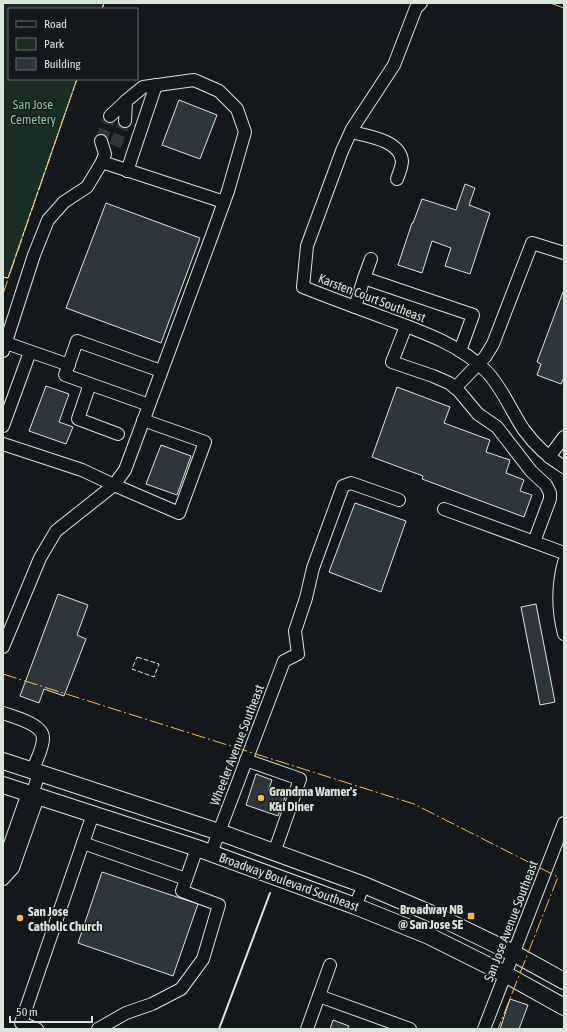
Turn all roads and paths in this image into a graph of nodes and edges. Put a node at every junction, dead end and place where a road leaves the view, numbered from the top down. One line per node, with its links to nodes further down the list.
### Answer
1 (421, 3): 6 (street, Karsten Court Southeast)
2 (156, 85): 3 (street); 10 (street); 12 (street)
3 (126, 101): 4 (street); 5 (street)
4 (110, 116)
5 (125, 121)
6 (351, 132): 11 (street); 16 (street, Karsten Court Southeast)
7 (101, 141): 9 (street)
8 (115, 146): 9 (street)
9 (104, 158): 10 (street); 18 (street)
10 (127, 171): 12 (street)
11 (398, 179)
12 (224, 202): 23 (street)
13 (564, 253): 21 (street)
14 (371, 259): 15 (street)
15 (364, 278): 16 (street); 19 (street)
16 (355, 307): 17 (street, Karsten Court Southeast)
17 (406, 326): 19 (street, Karsten Court Southeast); 25 (street)
18 (4, 347): 20 (street)
19 (460, 351): 21 (street, Karsten Court Southeast)
20 (30, 352): 22 (street); 28 (street)
21 (478, 364): 25 (street); 32 (street, Karsten Court Southeast)
22 (69, 365): 23 (street); 24 (street)
23 (162, 371): 26 (street)
24 (90, 384): 26 (street); 29 (street)
25 (455, 388): 37 (street)
26 (149, 405): 27 (street)
27 (143, 420): 34 (street); 34 (street)
28 (3, 426)
29 (118, 434)
30 (564, 437): 32 (street)
31 (3, 444): 34 (street)
32 (549, 458): 33 (street, Karsten Court Southeast)
33 (564, 467)
34 (114, 485): 41 (street)
35 (399, 500): 43 (street, Wheeler Avenue Southeast)
36 (444, 509): 37 (street)
37 (534, 542): 38 (street)
38 (564, 553)
39 (564, 562): 40 (street)
40 (564, 634)
41 (3, 647)
42 (3, 713): 45 (street)
43 (246, 760): 50 (street, Wheeler Avenue Southeast); 53 (street)
44 (3, 761): 45 (main road, Broadway Boulevard Southeast)
45 (35, 772): 47 (street); 50 (main road, Broadway Boulevard Southeast)
46 (3, 785): 47 (main road, Broadway Boulevard Southeast)
47 (33, 795): 48 (main road, Broadway Boulevard Southeast); 54 (street); 55 (street)
48 (93, 814): 51 (street); 52 (main road, Broadway Boulevard Southeast)
49 (564, 824): 59 (street, San Jose Avenue Southeast)
50 (219, 832): 52 (street, Wheeler Avenue Southeast); 53 (main road, Broadway Boulevard Southeast)
51 (83, 843): 56 (street); 65 (street)
52 (204, 851): 56 (street, Wheeler Avenue Southeast); 58 (main road, Broadway Boulevard Southeast)
53 (274, 853): 57 (main road, Broadway Boulevard Southeast)
54 (3, 864)
55 (3, 879)
56 (186, 879): 66 (street)
57 (364, 885): 58 (street); 59 (main road, Broadway Boulevard Southeast)
58 (355, 906): 61 (main road, Broadway Boulevard Southeast)
59 (513, 953): 61 (street, San Jose Avenue Southeast); 62 (main road, Broadway Boulevard Southeast)
60 (330, 965): 63 (street)
61 (505, 974): 64 (main road, Broadway Boulevard Southeast); 69 (street, San Jose Avenue Southeast)
62 (564, 981)
63 (319, 996): 67 (street); 68 (street)
64 (564, 1006)
65 (38, 1029)
66 (98, 1029)
67 (307, 1029)
68 (410, 1029)
69 (484, 1029)

